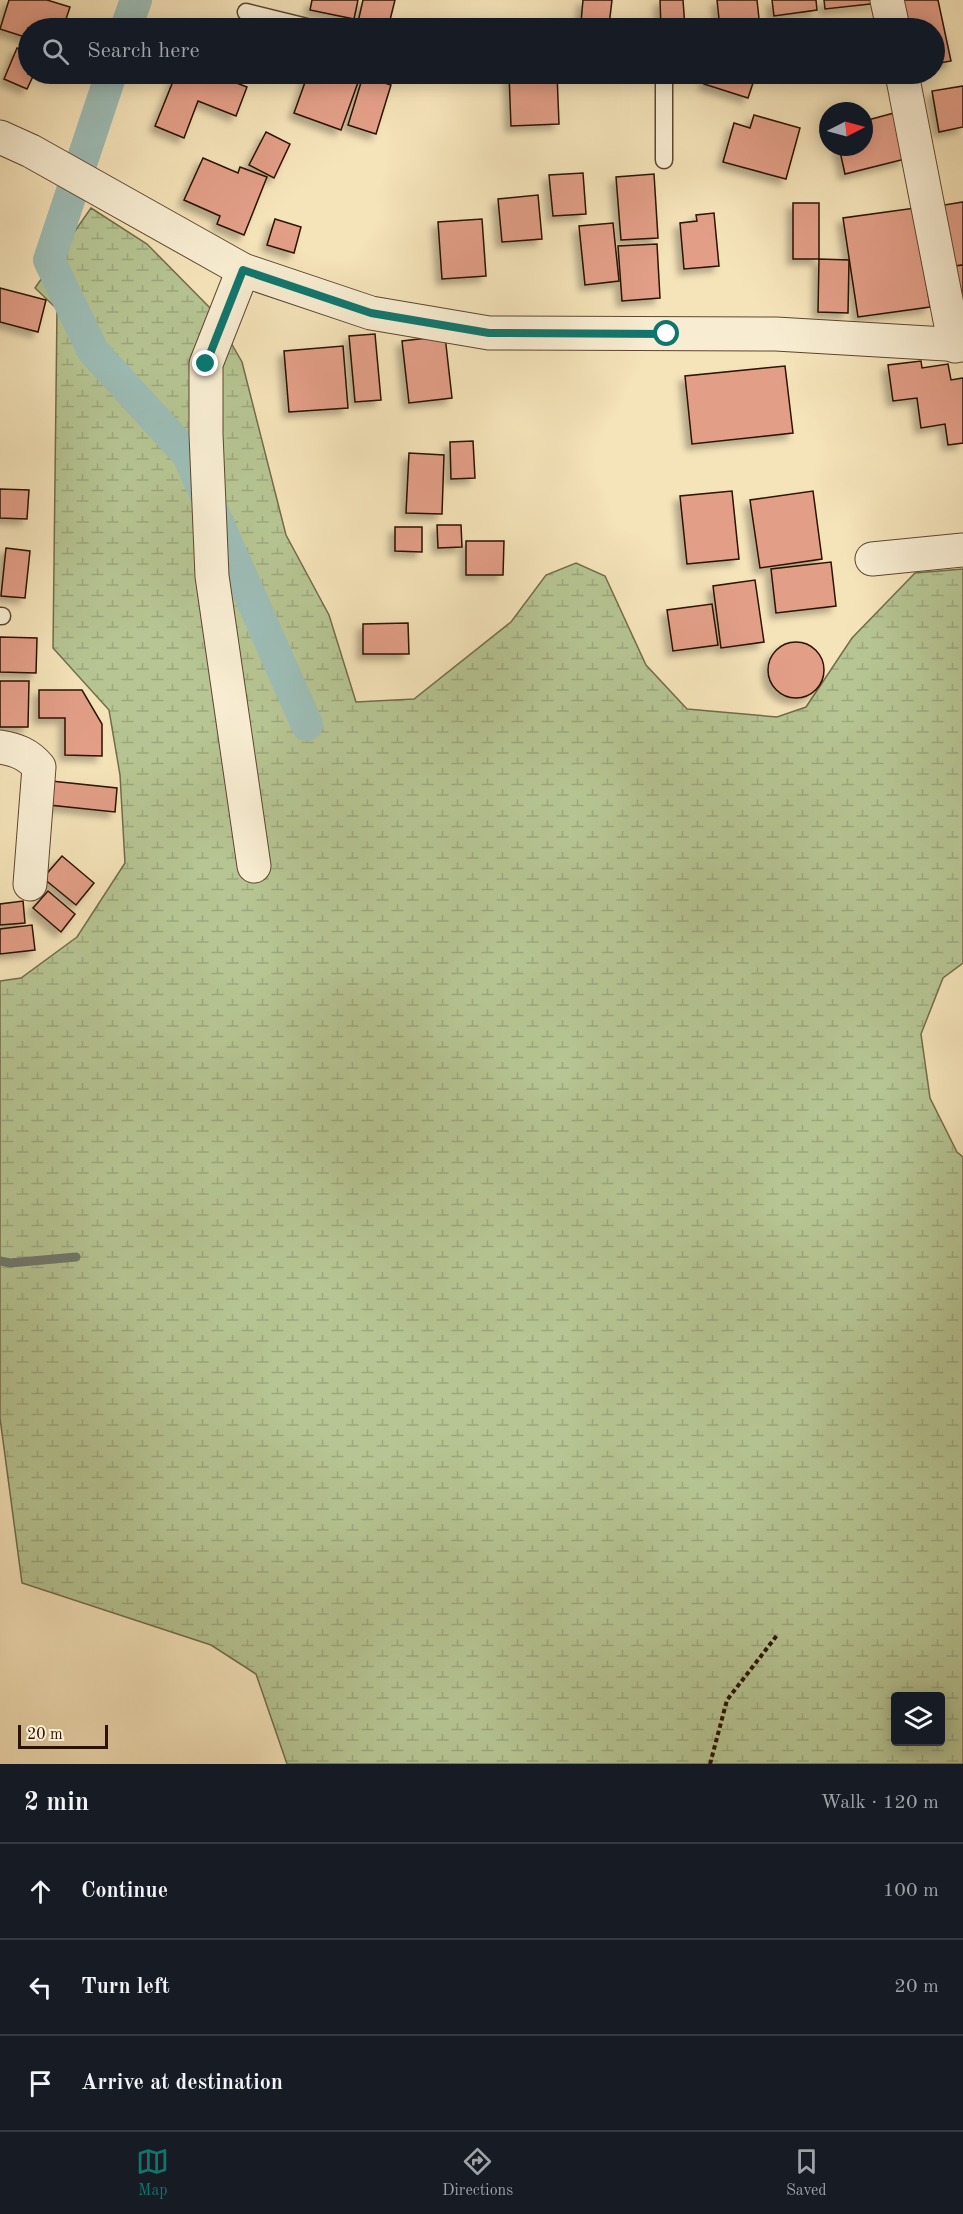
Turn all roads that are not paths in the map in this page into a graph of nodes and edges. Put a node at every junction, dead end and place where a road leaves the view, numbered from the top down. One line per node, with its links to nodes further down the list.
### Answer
1 (887, 0): 4 (street)
2 (246, 12): 3 (lane)
3 (270, 18)
4 (891, 18)
5 (664, 84): 8 (lane)
6 (904, 84): 10 (street)
7 (0, 137): 9 (street)
8 (664, 160)
9 (243, 270): 10 (street); 14 (street)
10 (959, 346)
11 (963, 550): 12 (street)
12 (872, 559)
13 (0, 747): 15 (street)
14 (254, 866)
15 (30, 884)

